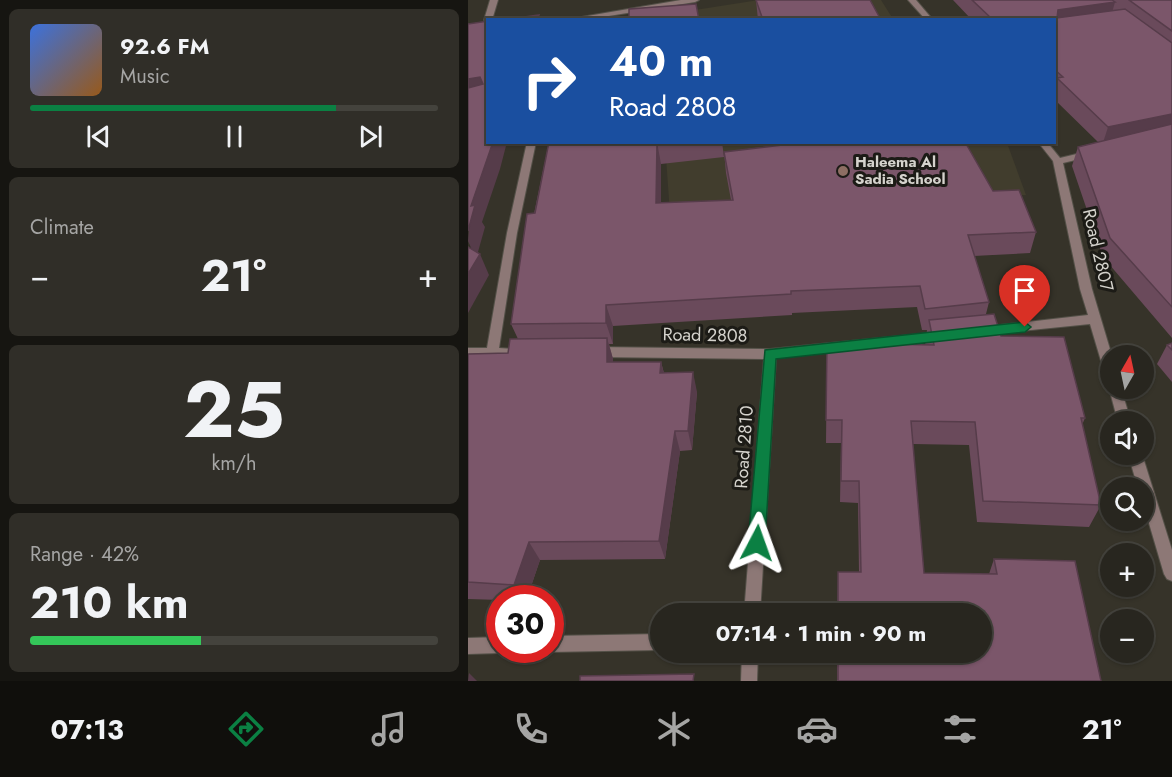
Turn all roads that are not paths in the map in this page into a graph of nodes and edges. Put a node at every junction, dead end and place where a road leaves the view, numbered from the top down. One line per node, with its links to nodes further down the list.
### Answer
1 (494, 0): 4 (street)
2 (695, 0): 5 (street)
3 (912, 0): 6 (street)
4 (489, 18)
5 (580, 18)
6 (928, 18)
7 (486, 28): 8 (street)
8 (485, 31)
9 (532, 144): 18 (street)
10 (1043, 144): 12 (street, Road 2807)
11 (1104, 151): 12 (street)
12 (1058, 161): 13 (street, Road 2807)
13 (1094, 319): 14 (street, Road 2807); 19 (street, Road 2808)
14 (1102, 345)
15 (537, 352): 18 (street)
16 (581, 352): 19 (street, Road 2808)
17 (468, 353): 18 (street)
18 (492, 353)
19 (770, 354): 22 (street, Road 2810)
20 (1139, 465): 21 (street)
21 (1172, 574)
22 (753, 603)
23 (650, 642): 24 (street)
24 (564, 644)
25 (486, 645): 26 (street)
26 (468, 646)
27 (750, 663): 28 (street)
28 (749, 681)

